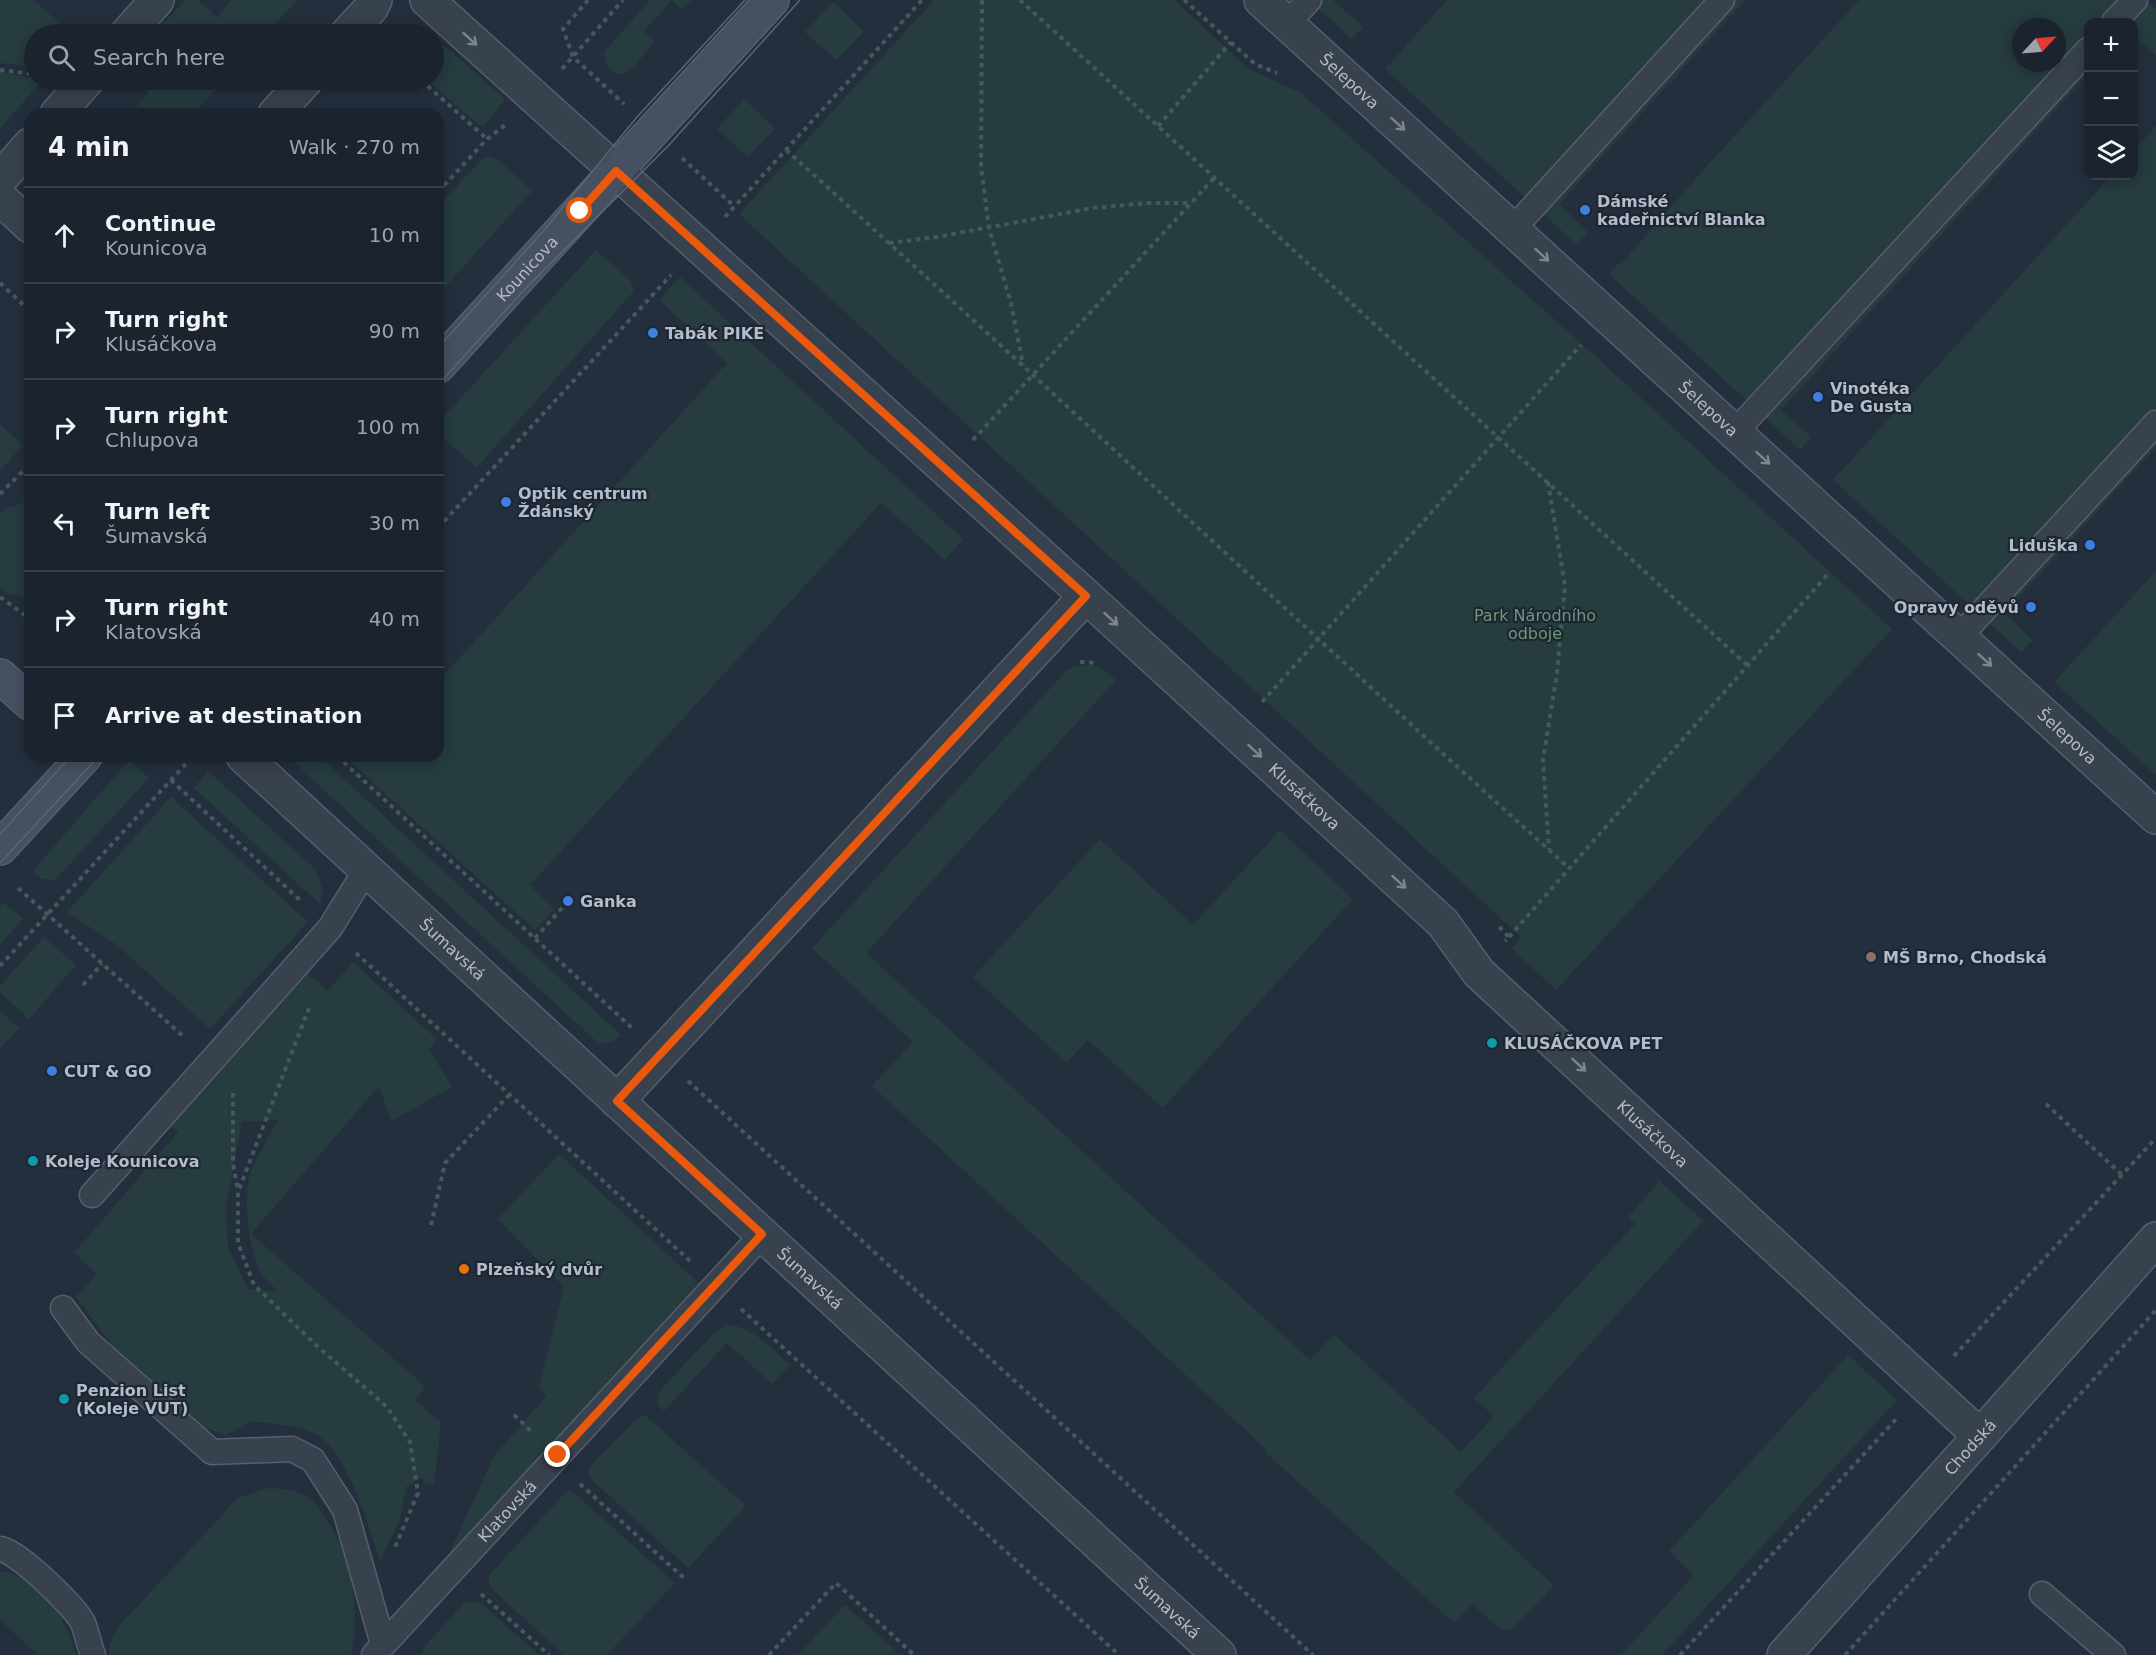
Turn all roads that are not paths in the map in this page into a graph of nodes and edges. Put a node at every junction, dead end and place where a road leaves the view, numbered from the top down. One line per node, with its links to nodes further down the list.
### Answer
1 (157, 0): 10 (street)
2 (375, 0): 11 (street)
3 (427, 0): 19 (street, one-way to 19)
4 (772, 0): 19 (street, Kounicova)
5 (1261, 0): 12 (street, Šelepova)
6 (1309, 0): 12 (lane)
7 (1722, 0): 23 (lane)
8 (2135, 0): 9 (lane)
9 (2118, 18)
10 (136, 24)
11 (356, 24)
12 (1287, 24): 23 (street, Šelepova, one-way to 23)
13 (2084, 54): 26 (lane)
14 (78, 90): 16 (street)
15 (297, 90): 17 (street)
16 (62, 108)
17 (280, 108)
18 (24, 152): 20 (street)
19 (616, 171): 24 (street, Kounicova); 27 (street, Klusáčkova)
20 (0, 179)
21 (0, 198): 22 (street)
22 (24, 220)
23 (1513, 229): 26 (street, Šelepova, one-way to 26)
24 (444, 359)
25 (2156, 423): 28 (lane)
26 (1735, 432): 28 (street, Šelepova, one-way to 28)
27 (1086, 596): 36 (street); 41 (street, Klusáčkova, one-way to 41)
28 (1959, 637): 33 (street, Šelepova, one-way to 33)
29 (0, 676): 30 (street)
30 (24, 698)
31 (79, 762): 34 (street)
32 (249, 762): 35 (street, Šumavská)
33 (2156, 817)
34 (0, 848)
35 (366, 870): 36 (street, Šumavská); 37 (lane)
36 (617, 1101): 38 (street, Šumavská)
37 (92, 1195)
38 (762, 1234): 44 (lane, Klatovská); 46 (street, Šumavská)
39 (2156, 1239): 41 (street, Chodská)
40 (63, 1308): 44 (lane)
41 (1980, 1436): 47 (street, Chodská)
42 (0, 1549): 45 (lane)
43 (2042, 1594): 48 (lane)
44 (378, 1650)
45 (93, 1655)
46 (1219, 1655)
47 (1784, 1655)
48 (2113, 1655)

